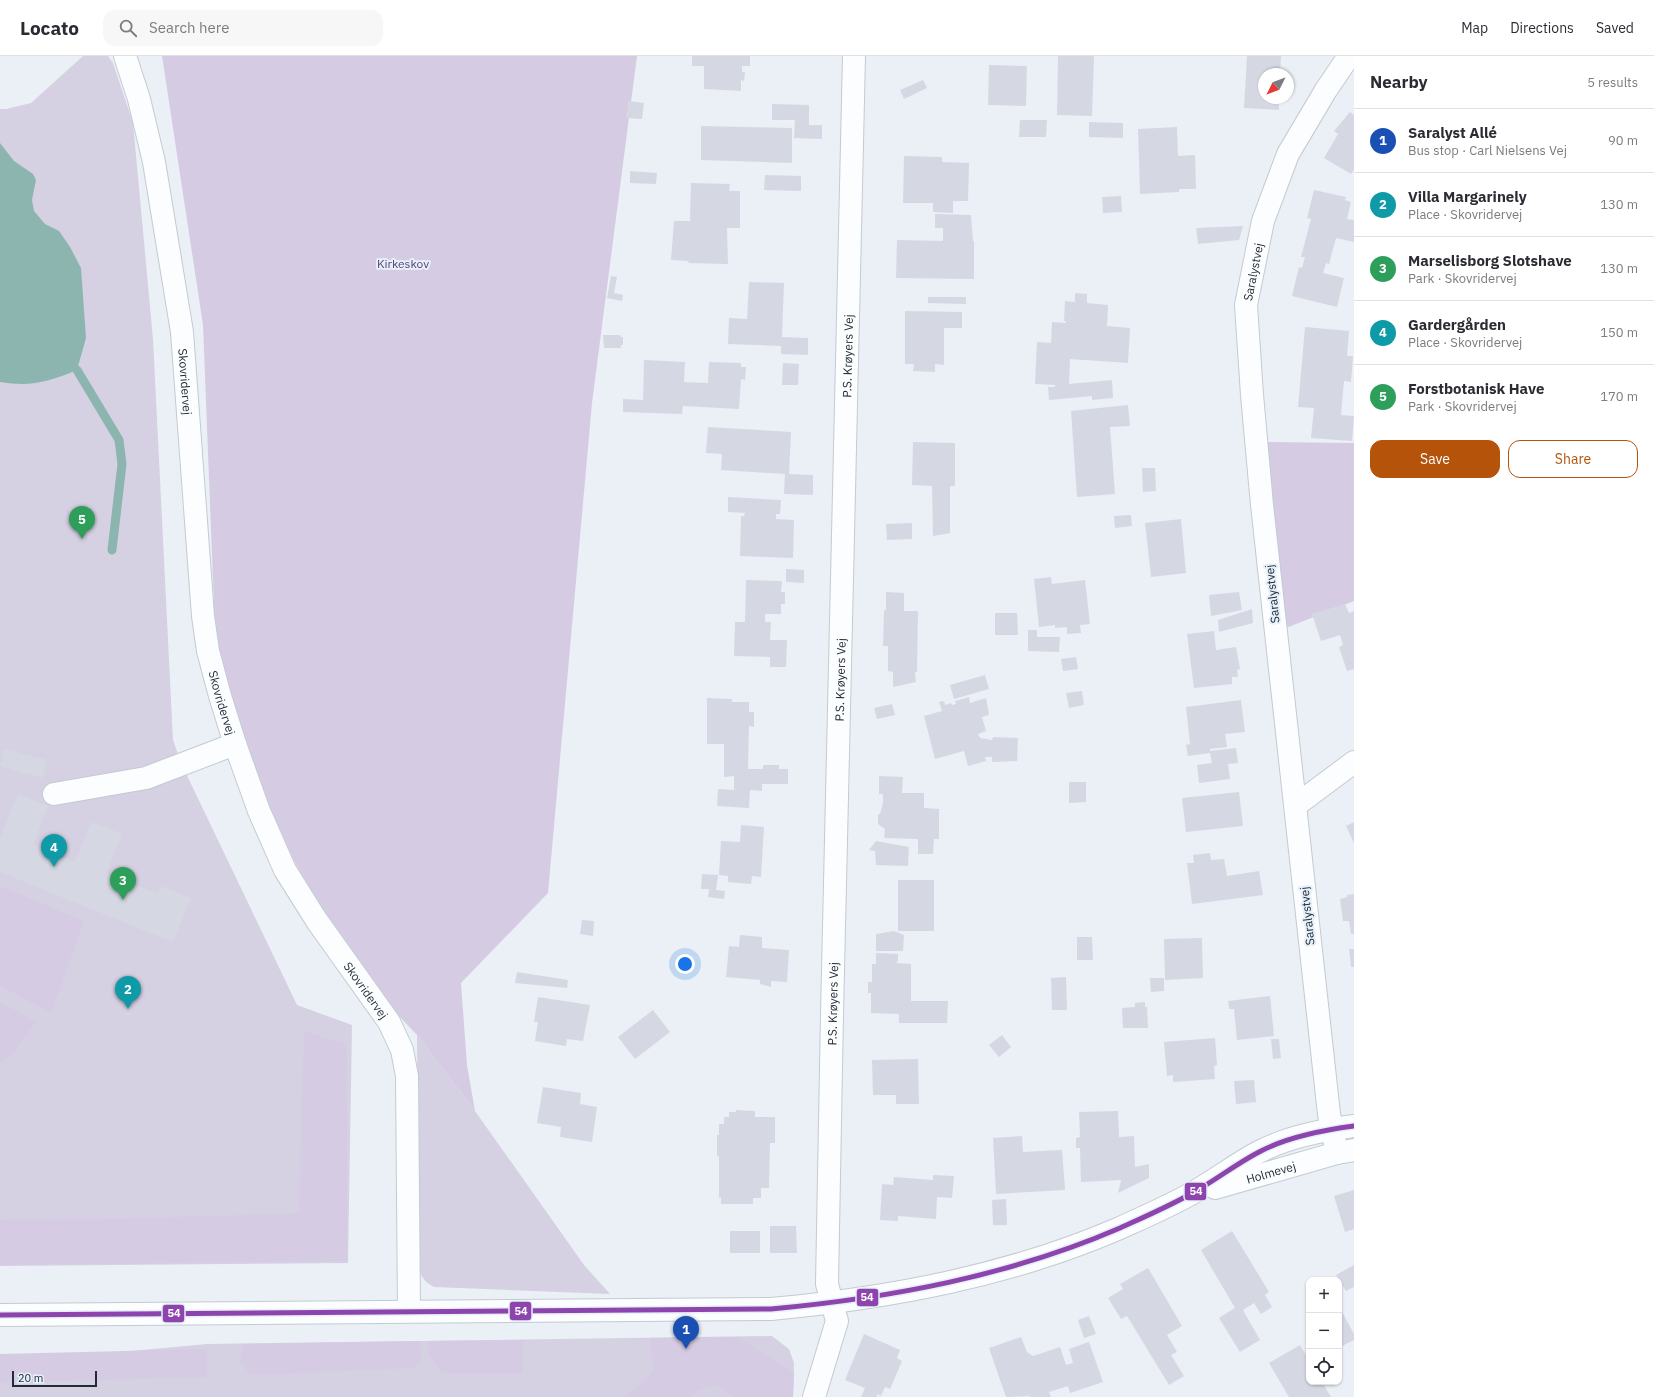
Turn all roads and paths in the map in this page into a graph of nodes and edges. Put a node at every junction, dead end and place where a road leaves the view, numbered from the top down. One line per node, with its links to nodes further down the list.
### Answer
1 (125, 56): 4 (street, Skovridervej)
2 (854, 56): 12 (street, P.S. Krøyers Vej)
3 (1349, 56): 7 (street, Saralystvej)
4 (235, 744): 6 (street); 13 (street, Skovridervej)
5 (1354, 762): 7 (street)
6 (54, 794)
7 (1295, 806): 9 (street, Saralystvej)
8 (1354, 1126): 9 (street, Holmevej)
9 (1331, 1129): 10 (street, Saralystvej); 11 (street, Holmevej)
10 (1345, 1151): 11 (street, Holmevej)
11 (1187, 1196): 12 (street, Holmevej)
12 (832, 1303): 13 (street, Holmevej); 15 (street, P.S. Krøyers Vej)
13 (409, 1311): 14 (street, Holmevej)
14 (0, 1315)
15 (814, 1397)

